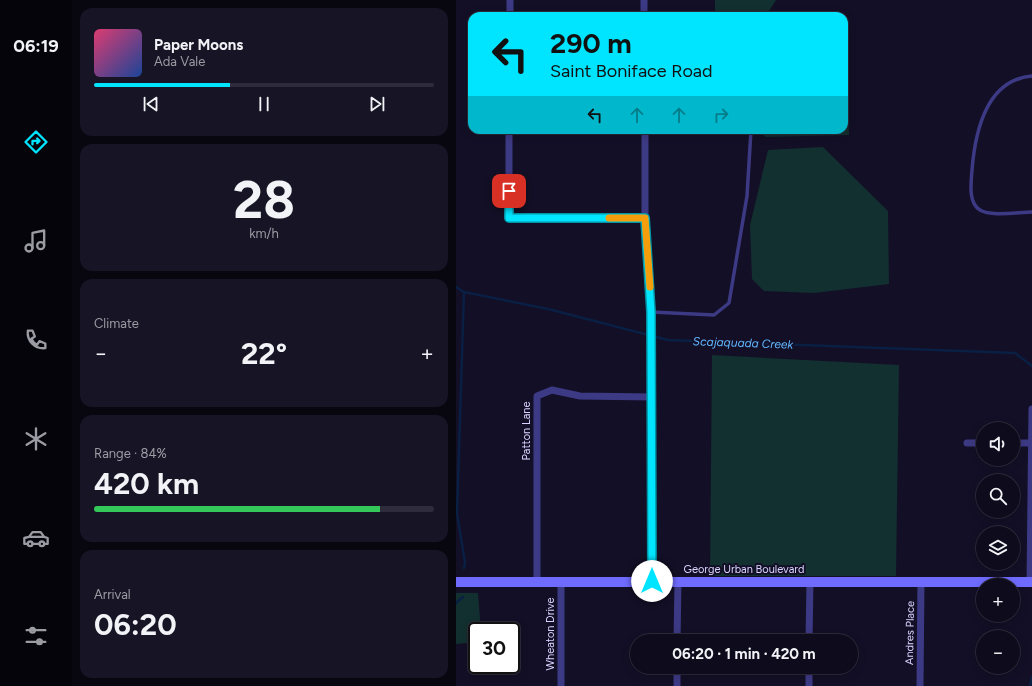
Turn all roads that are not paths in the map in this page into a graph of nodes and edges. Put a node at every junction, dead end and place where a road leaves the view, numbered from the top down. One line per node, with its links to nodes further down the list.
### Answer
1 (510, 0): 3 (street)
2 (644, 0): 4 (street)
3 (510, 12)
4 (644, 12)
5 (1032, 76): 9 (lane)
6 (509, 134): 10 (street)
7 (644, 134): 10 (street)
8 (751, 134): 11 (lane)
9 (1032, 212)
10 (645, 218): 11 (street)
11 (651, 312): 12 (street)
12 (652, 397): 20 (street, Patton Lane); 22 (street)
13 (1032, 409): 17 (street)
14 (966, 443): 15 (street)
15 (976, 443)
16 (1020, 443): 17 (street)
17 (1031, 443): 25 (street)
18 (810, 580): 19 (street, George Urban Boulevard); 23 (street, George Urban Boulevard); 27 (street)
19 (921, 580): 25 (street, George Urban Boulevard); 33 (street, Andres Place)
20 (537, 581): 21 (street, George Urban Boulevard); 24 (street, George Urban Boulevard)
21 (561, 581): 22 (street, George Urban Boulevard); 30 (street, Wheaton Drive)
22 (652, 581): 23 (street, George Urban Boulevard)
23 (678, 581): 26 (street)
24 (456, 582)
25 (1031, 582)
26 (677, 634)
27 (809, 634)
28 (677, 674): 31 (street)
29 (809, 674): 32 (street)
30 (561, 686)
31 (677, 686)
32 (809, 686)
33 (920, 686)

